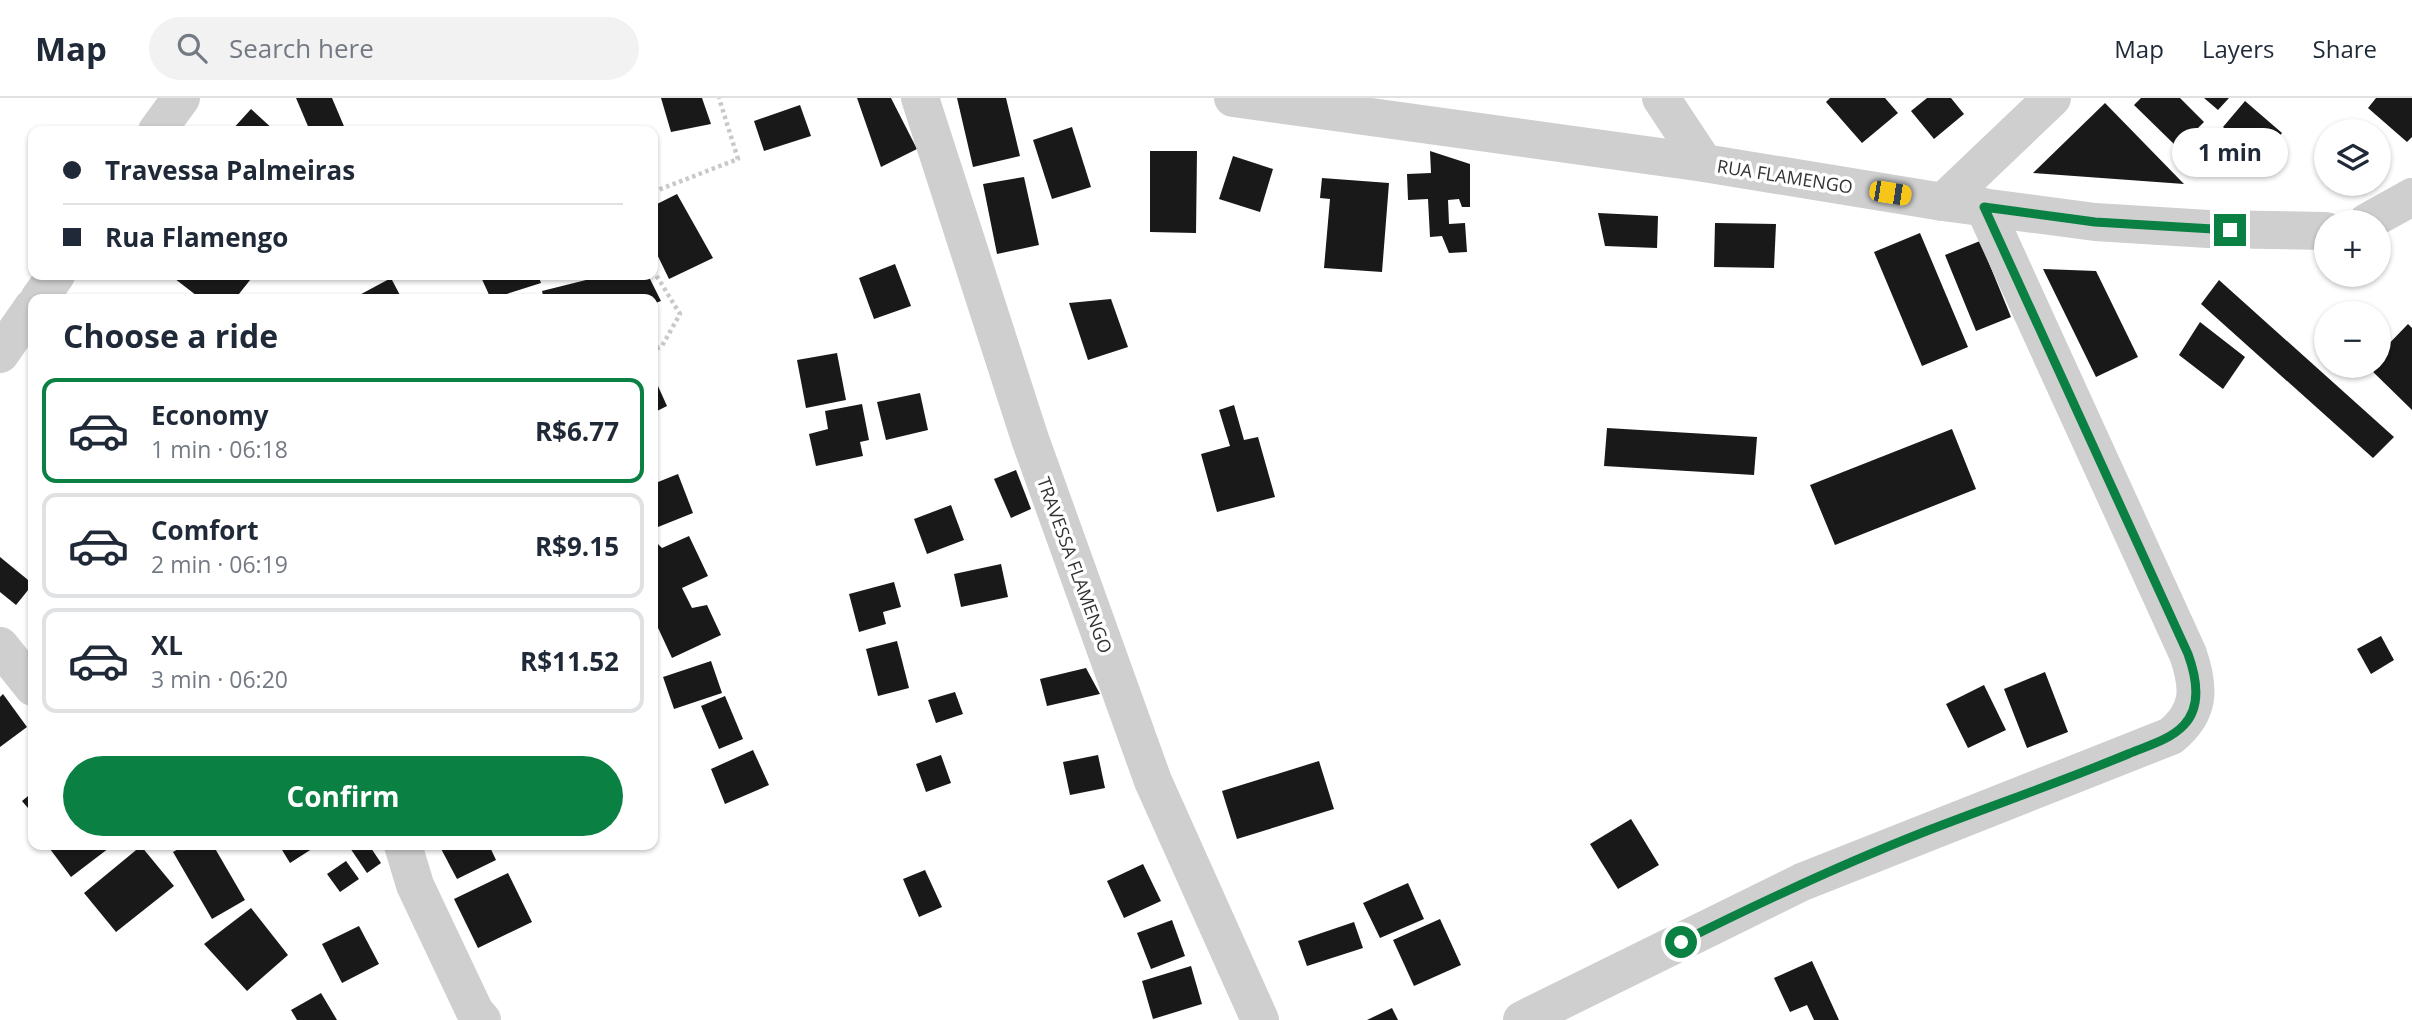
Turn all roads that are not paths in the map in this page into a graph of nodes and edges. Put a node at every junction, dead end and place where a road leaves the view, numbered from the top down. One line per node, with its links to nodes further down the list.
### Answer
1 (181, 98): 6 (street)
2 (920, 98): 19 (street, TRAVESSA FLAMENGO)
3 (1661, 98): 7 (street)
4 (2052, 98): 9 (street)
5 (1247, 99): 7 (street, RUA FLAMENGO)
6 (161, 126)
7 (1704, 163): 9 (street, RUA FLAMENGO)
8 (2412, 197): 11 (street)
9 (1943, 202): 10 (street, RUA FLAMENGO)
10 (1984, 207): 12 (street, RUA FLAMENGO); 20 (street)
11 (2389, 210)
12 (2314, 231)
13 (28, 314): 14 (street)
14 (0, 354)
15 (0, 646): 16 (street)
16 (28, 681)
17 (404, 850): 18 (street)
18 (482, 1020)
19 (1260, 1020)
20 (1522, 1020)

